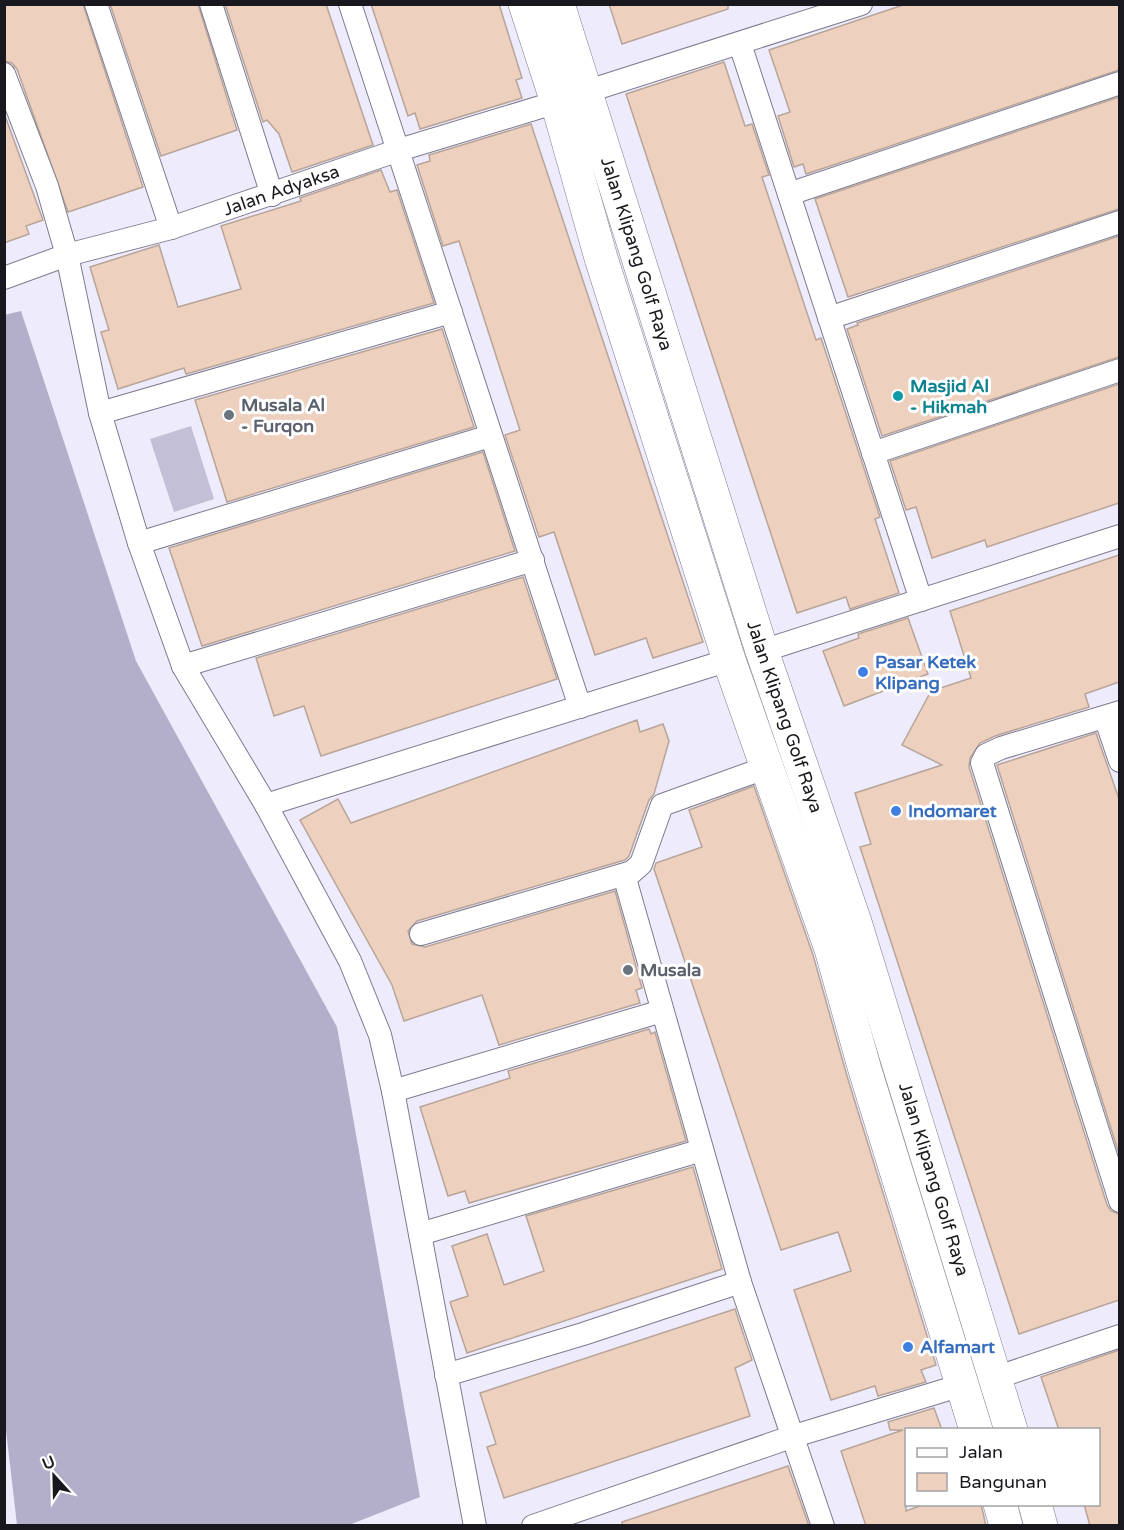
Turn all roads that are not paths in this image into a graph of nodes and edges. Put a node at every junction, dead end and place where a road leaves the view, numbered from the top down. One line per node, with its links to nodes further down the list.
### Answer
1 (96, 4): 16 (street)
2 (211, 4): 14 (street)
3 (350, 4): 12 (street)
4 (525, 4): 10 (main road, Jalan Klipang Golf Raya)
5 (558, 4): 10 (main road, Jalan Klipang Golf Raya)
6 (861, 4): 7 (street, Jalan Adyaksa)
7 (740, 44): 10 (street, Jalan Adyaksa); 13 (street)
8 (4, 74): 11 (street)
9 (1119, 83): 13 (street)
10 (571, 97): 12 (street, Jalan Adyaksa); 29 (main road, Jalan Klipang Golf Raya); 30 (main road, Jalan Klipang Golf Raya)
11 (13, 115): 17 (street)
12 (399, 150): 14 (street, Jalan Adyaksa); 19 (street)
13 (789, 194): 20 (street)
14 (272, 195): 16 (street, Jalan Adyaksa)
15 (1119, 222): 20 (street)
16 (171, 228): 17 (street, Jalan Adyaksa)
17 (67, 255): 18 (street, Jalan Adyaksa); 22 (street)
18 (4, 278)
19 (451, 312): 22 (street); 23 (street)
20 (829, 318): 24 (street)
21 (1119, 370): 24 (street)
22 (100, 413): 26 (street)
23 (490, 436): 26 (street); 27 (street)
24 (873, 453): 28 (street)
25 (1119, 536): 28 (street)
26 (139, 543): 31 (street)
27 (533, 560): 31 (street); 32 (street)
28 (921, 600): 29 (street)
29 (762, 651): 36 (main road, Jalan Klipang Golf Raya)
30 (729, 660): 32 (street); 35 (main road, Jalan Klipang Golf Raya)
31 (183, 666): 37 (street)
32 (580, 707): 37 (street)
33 (1112, 715): 34 (street); 44 (street)
34 (1119, 761)
35 (768, 767): 38 (main road, Jalan Klipang Golf Raya); 39 (street)
36 (812, 796): 38 (main road); 50 (main road, Jalan Klipang Golf Raya)
37 (266, 806): 42 (street)
38 (781, 808): 51 (main road, Jalan Klipang Golf Raya)
39 (624, 875): 40 (street); 41 (street)
40 (421, 934)
41 (662, 1011): 42 (street); 43 (street)
42 (393, 1091): 46 (street)
43 (702, 1150): 46 (street); 47 (street)
44 (1116, 1175): 45 (street)
45 (1119, 1201)
46 (420, 1234): 49 (street)
47 (740, 1282): 49 (street); 54 (street)
48 (1119, 1336): 50 (street)
49 (446, 1375): 58 (street)
50 (995, 1378): 53 (main road, Jalan Klipang Golf Raya)
51 (962, 1385): 52 (main road, Jalan Klipang Golf Raya); 54 (street)
52 (975, 1428)
53 (1010, 1428)
54 (791, 1437): 59 (street); 60 (street)
55 (1001, 1506): 61 (main road)
56 (1036, 1506): 57 (main road)
57 (1041, 1525)
58 (475, 1526)
59 (533, 1526)
60 (823, 1526)
61 (1006, 1526)

